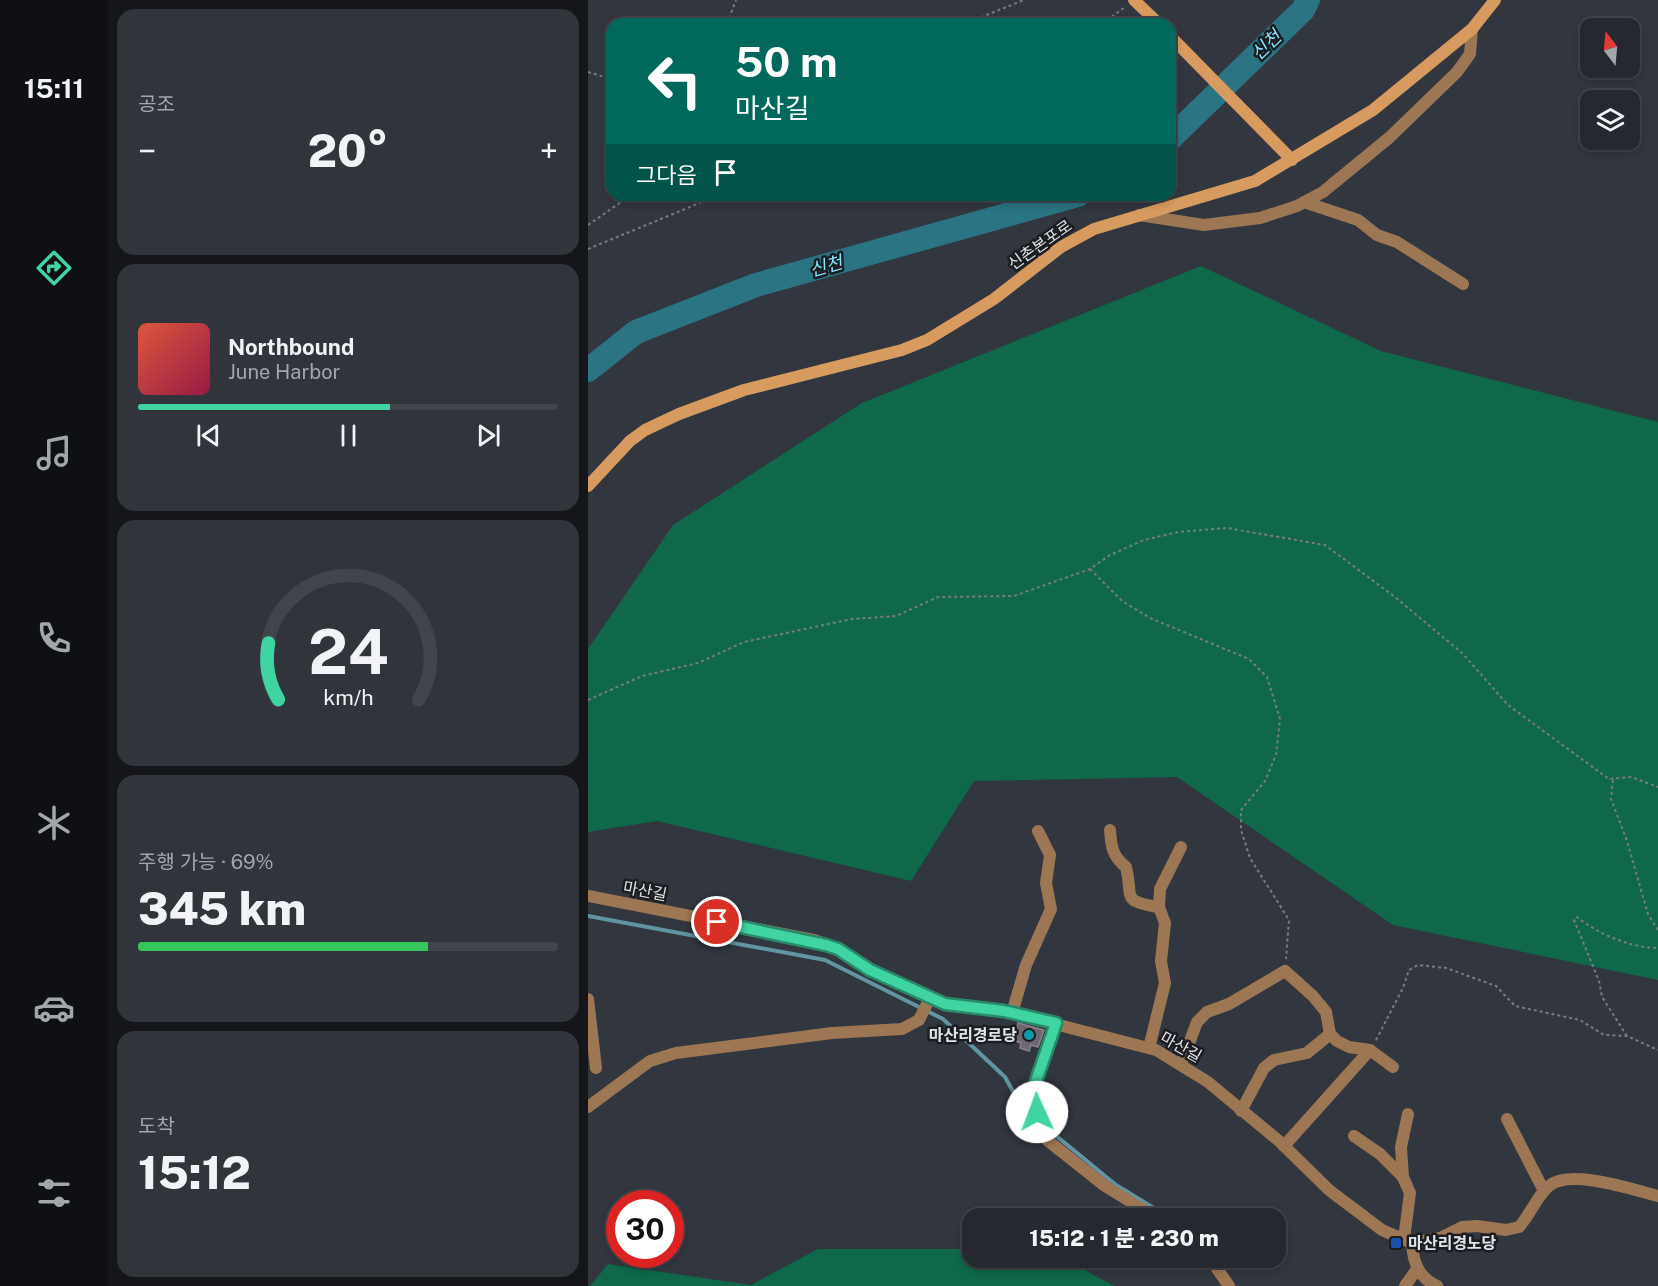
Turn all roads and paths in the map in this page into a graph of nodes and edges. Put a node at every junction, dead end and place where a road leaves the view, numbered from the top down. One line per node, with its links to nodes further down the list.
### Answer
1 (736, 0): 5 (path)
2 (1024, 0): 6 (path)
3 (1134, 0): 7 (path); 8 (main road)
4 (1495, 0): 9 (main road, 신촌본포로)
5 (729, 18)
6 (979, 18)
7 (1110, 18)
8 (1153, 18)
9 (1472, 29): 13 (main road, 신촌본포로); 16 (street)
10 (1176, 42): 13 (main road)
11 (588, 72): 12 (path)
12 (606, 77)
13 (1292, 160): 17 (main road, 신촌본포로)
14 (622, 201): 18 (path)
15 (704, 201): 19 (path)
16 (1304, 202): 17 (street); 20 (street)
17 (1139, 215): 21 (main road, 신촌본포로)
18 (588, 225)
19 (588, 249)
20 (1463, 284)
21 (588, 486)
22 (1090, 568): 23 (path); 24 (path); 33 (path)
23 (588, 700)
24 (1613, 779): 25 (path); 31 (path)
25 (1658, 787)
26 (1110, 830): 30 (street)
27 (1038, 831): 36 (street)
28 (1181, 847): 30 (street)
29 (589, 899): 35 (street, 마산길)
30 (1159, 907): 40 (street)
31 (1658, 930)
32 (1658, 948): 39 (path)
33 (1285, 971): 38 (street); 43 (street)
34 (588, 999): 45 (street)
35 (928, 1003): 36 (street, 마산길); 46 (street)
36 (1012, 1013): 37 (street, 마산길)
37 (1056, 1023): 40 (street, 마산길); 55 (street)
38 (1330, 1034): 41 (street); 47 (street)
39 (1627, 1036): 41 (path); 42 (path)
40 (1149, 1048): 43 (street, 마산길)
41 (1370, 1050): 44 (street); 51 (street)
42 (1658, 1050)
43 (1181, 1065): 47 (street, 마산길)
44 (1393, 1067)
45 (596, 1068)
46 (588, 1107)
47 (1241, 1111): 51 (street, 마산길)
48 (1408, 1114): 52 (street)
49 (1507, 1119): 53 (street)
50 (1354, 1136): 52 (street)
51 (1284, 1146): 56 (street, 마산길)
52 (1403, 1177): 56 (street)
53 (1544, 1191): 54 (street); 56 (street)
54 (1658, 1197)
55 (1141, 1208)
56 (1408, 1241): 58 (street)
57 (1217, 1268): 59 (street)
58 (1417, 1269): 60 (street); 61 (street)
59 (1229, 1286)
60 (1405, 1286)
61 (1437, 1286)

